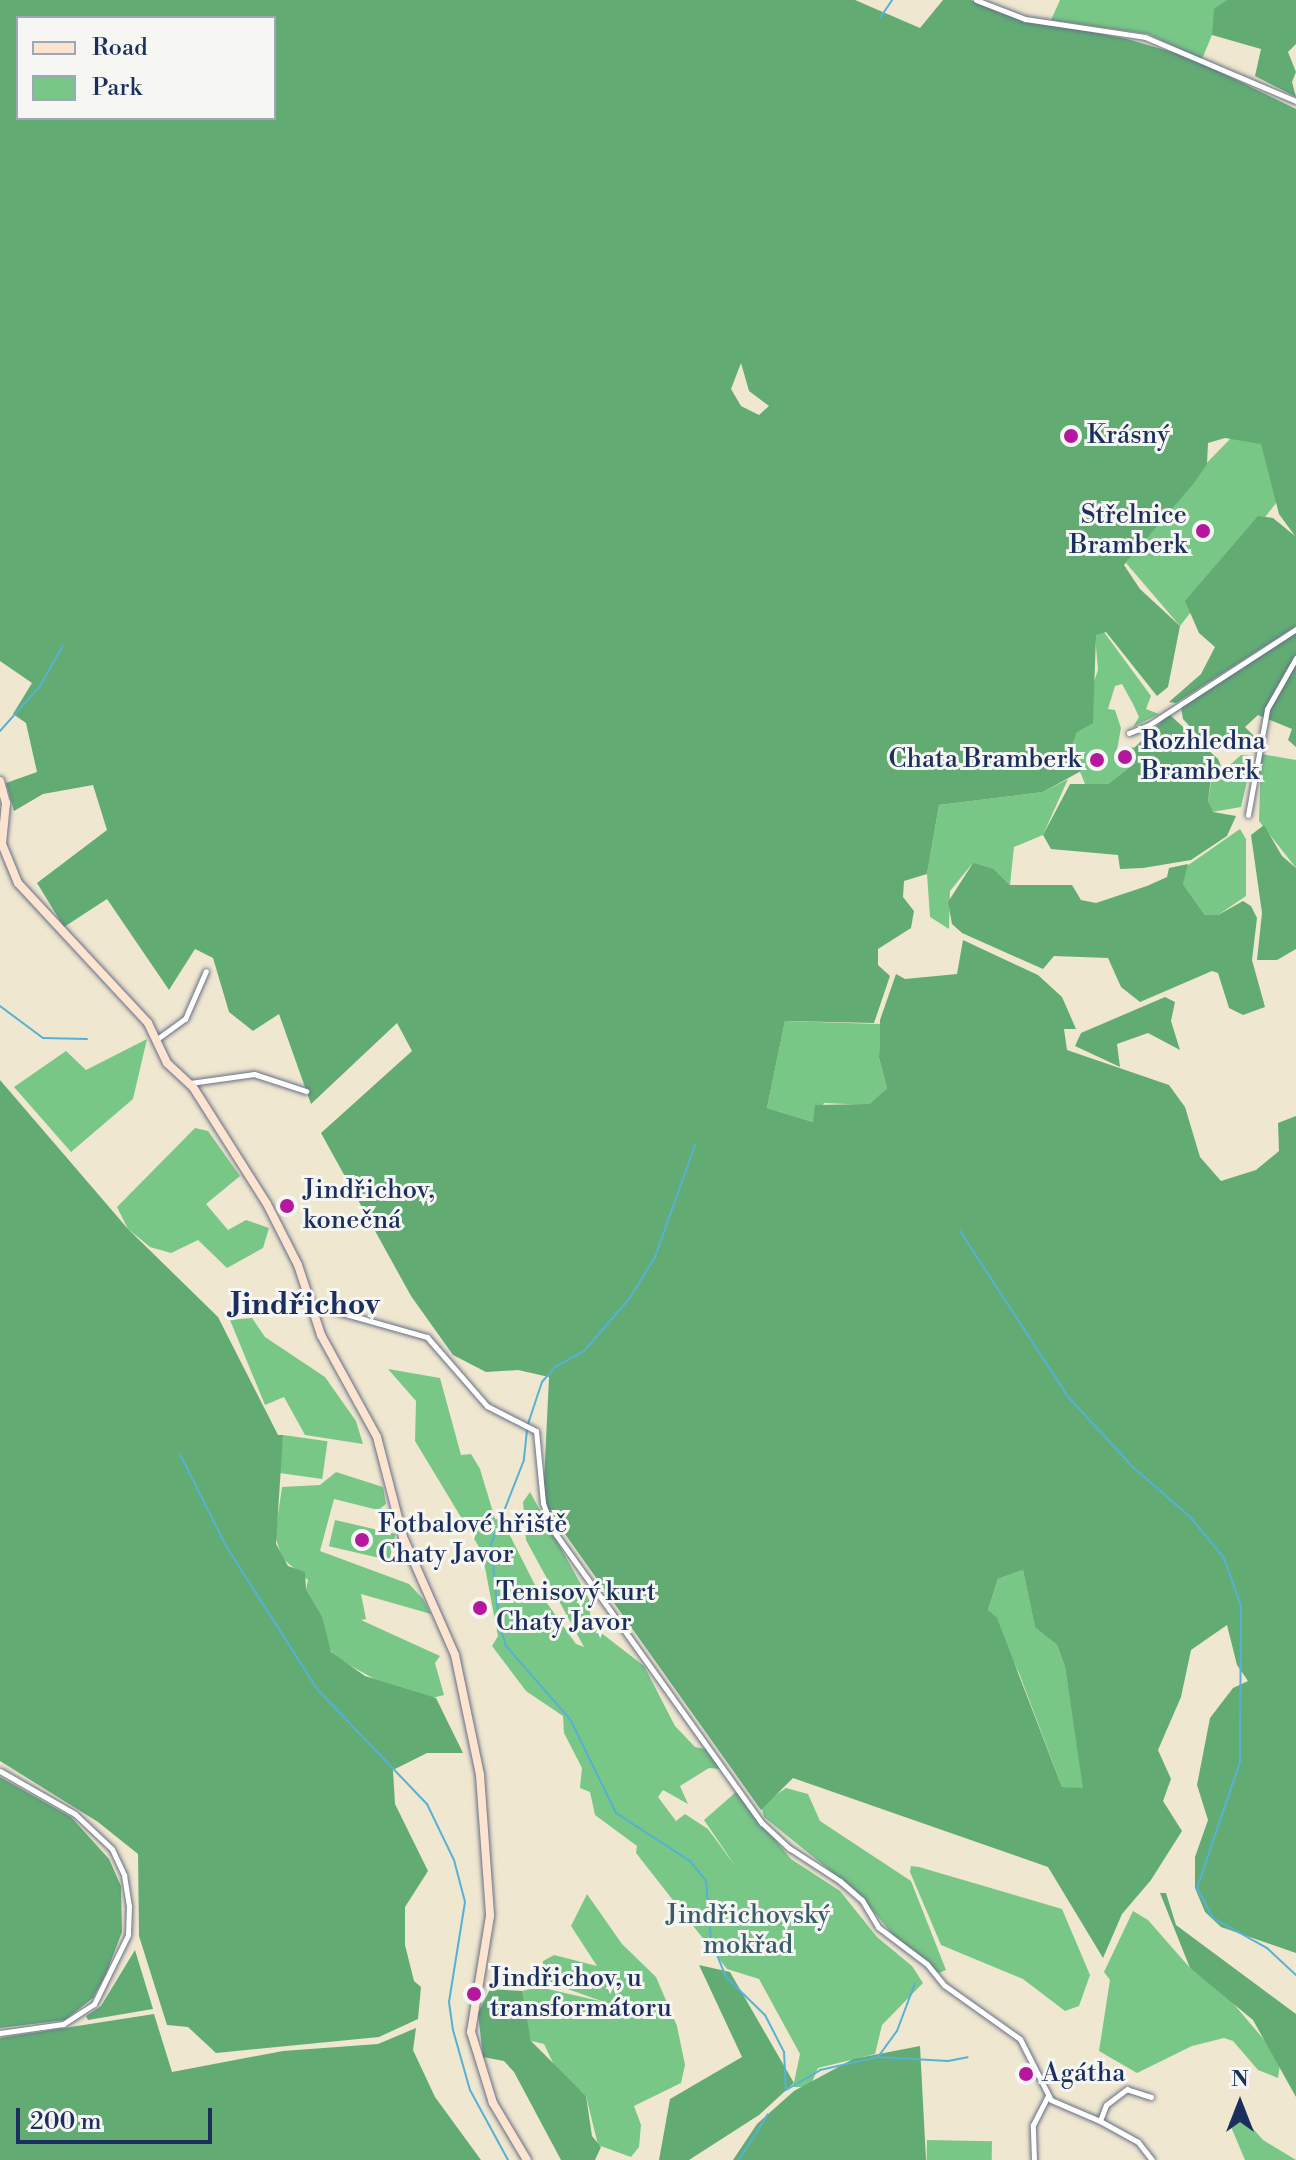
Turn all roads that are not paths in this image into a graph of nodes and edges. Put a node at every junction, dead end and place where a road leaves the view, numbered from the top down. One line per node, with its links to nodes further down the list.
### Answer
1 (976, 0): 2 (street)
2 (1296, 101)
3 (1296, 629): 5 (street)
4 (1296, 658): 7 (street)
5 (1129, 733)
6 (0, 781): 9 (street)
7 (1248, 815)
8 (206, 971): 9 (street)
9 (157, 1039): 10 (street)
10 (189, 1083): 11 (street); 12 (street)
11 (306, 1091)
12 (309, 1304): 15 (street); 18 (street)
13 (0, 1771): 14 (street)
14 (0, 2033)
15 (1048, 2096): 17 (street); 19 (street)
16 (1151, 2097): 17 (street)
17 (1100, 2121): 20 (street)
18 (527, 2160)
19 (1034, 2160)
20 (1152, 2160)

